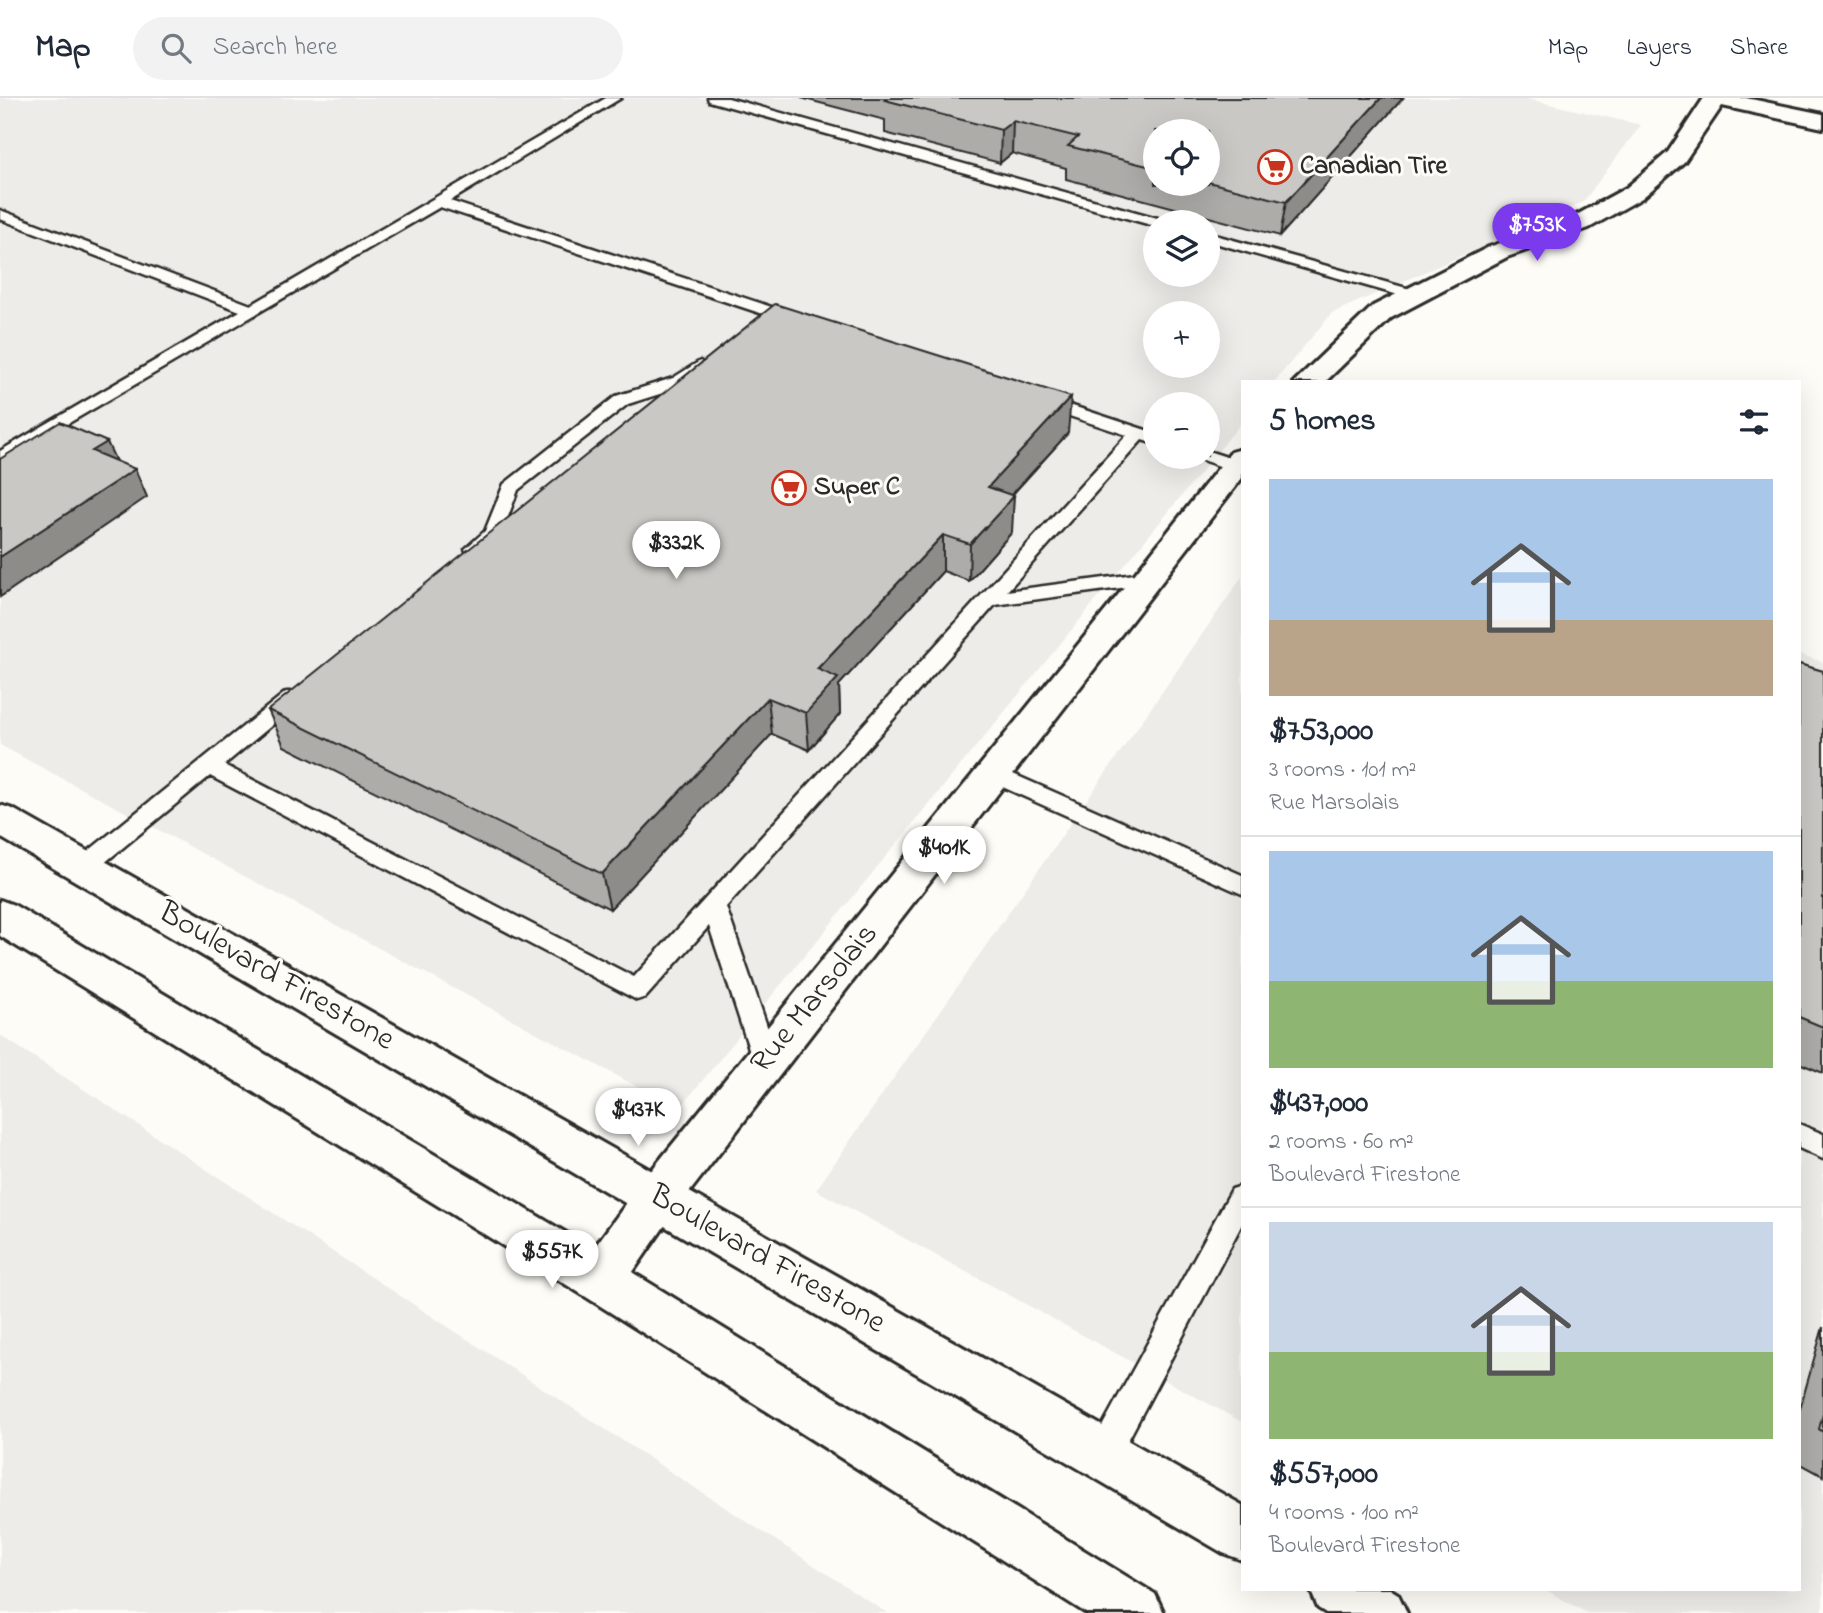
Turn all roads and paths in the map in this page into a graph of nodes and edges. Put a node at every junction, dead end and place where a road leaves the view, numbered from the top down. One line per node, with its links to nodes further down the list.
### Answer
1 (580, 98): 4 (lane)
2 (714, 98): 8 (lane)
3 (1716, 98): 5 (street); 10 (street)
4 (609, 101): 6 (lane)
5 (1823, 121)
6 (436, 201): 11 (lane); 12 (lane)
7 (0, 214): 11 (lane)
8 (1143, 218)
9 (1220, 240): 10 (lane)
10 (1416, 295): 16 (street)
11 (251, 310): 20 (lane)
12 (768, 311): 13 (lane); 14 (lane)
13 (751, 324)
14 (809, 324)
15 (711, 356): 22 (lane)
16 (1310, 380)
17 (1029, 397): 18 (lane)
18 (1143, 435)
19 (1143, 440): 24 (lane)
20 (0, 458)
21 (1229, 460): 23 (street, Rue Marsolais)
22 (456, 564)
23 (1150, 578): 24 (lane); 27 (street, Rue Marsolais)
24 (988, 600): 31 (lane)
25 (312, 682): 26 (lane)
26 (208, 766): 29 (lane); 31 (lane)
27 (995, 774): 30 (lane); 33 (street, Rue Marsolais)
28 (0, 819): 29 (street, Boulevard Firestone)
29 (84, 867): 36 (street, Boulevard Firestone)
30 (1241, 885)
31 (713, 904): 33 (lane)
32 (0, 916): 38 (street)
33 (766, 1061): 36 (street, Rue Marsolais)
34 (1801, 1137): 35 (lane)
35 (1823, 1147)
36 (658, 1197): 38 (street, Rue Marsolais); 39 (street, Boulevard Firestone)
37 (1241, 1200): 39 (lane)
38 (600, 1279): 42 (street)
39 (1104, 1454): 40 (street, Boulevard Firestone)
40 (1241, 1533)
41 (1340, 1591): 43 (street)
42 (1136, 1613)
43 (1379, 1613)

